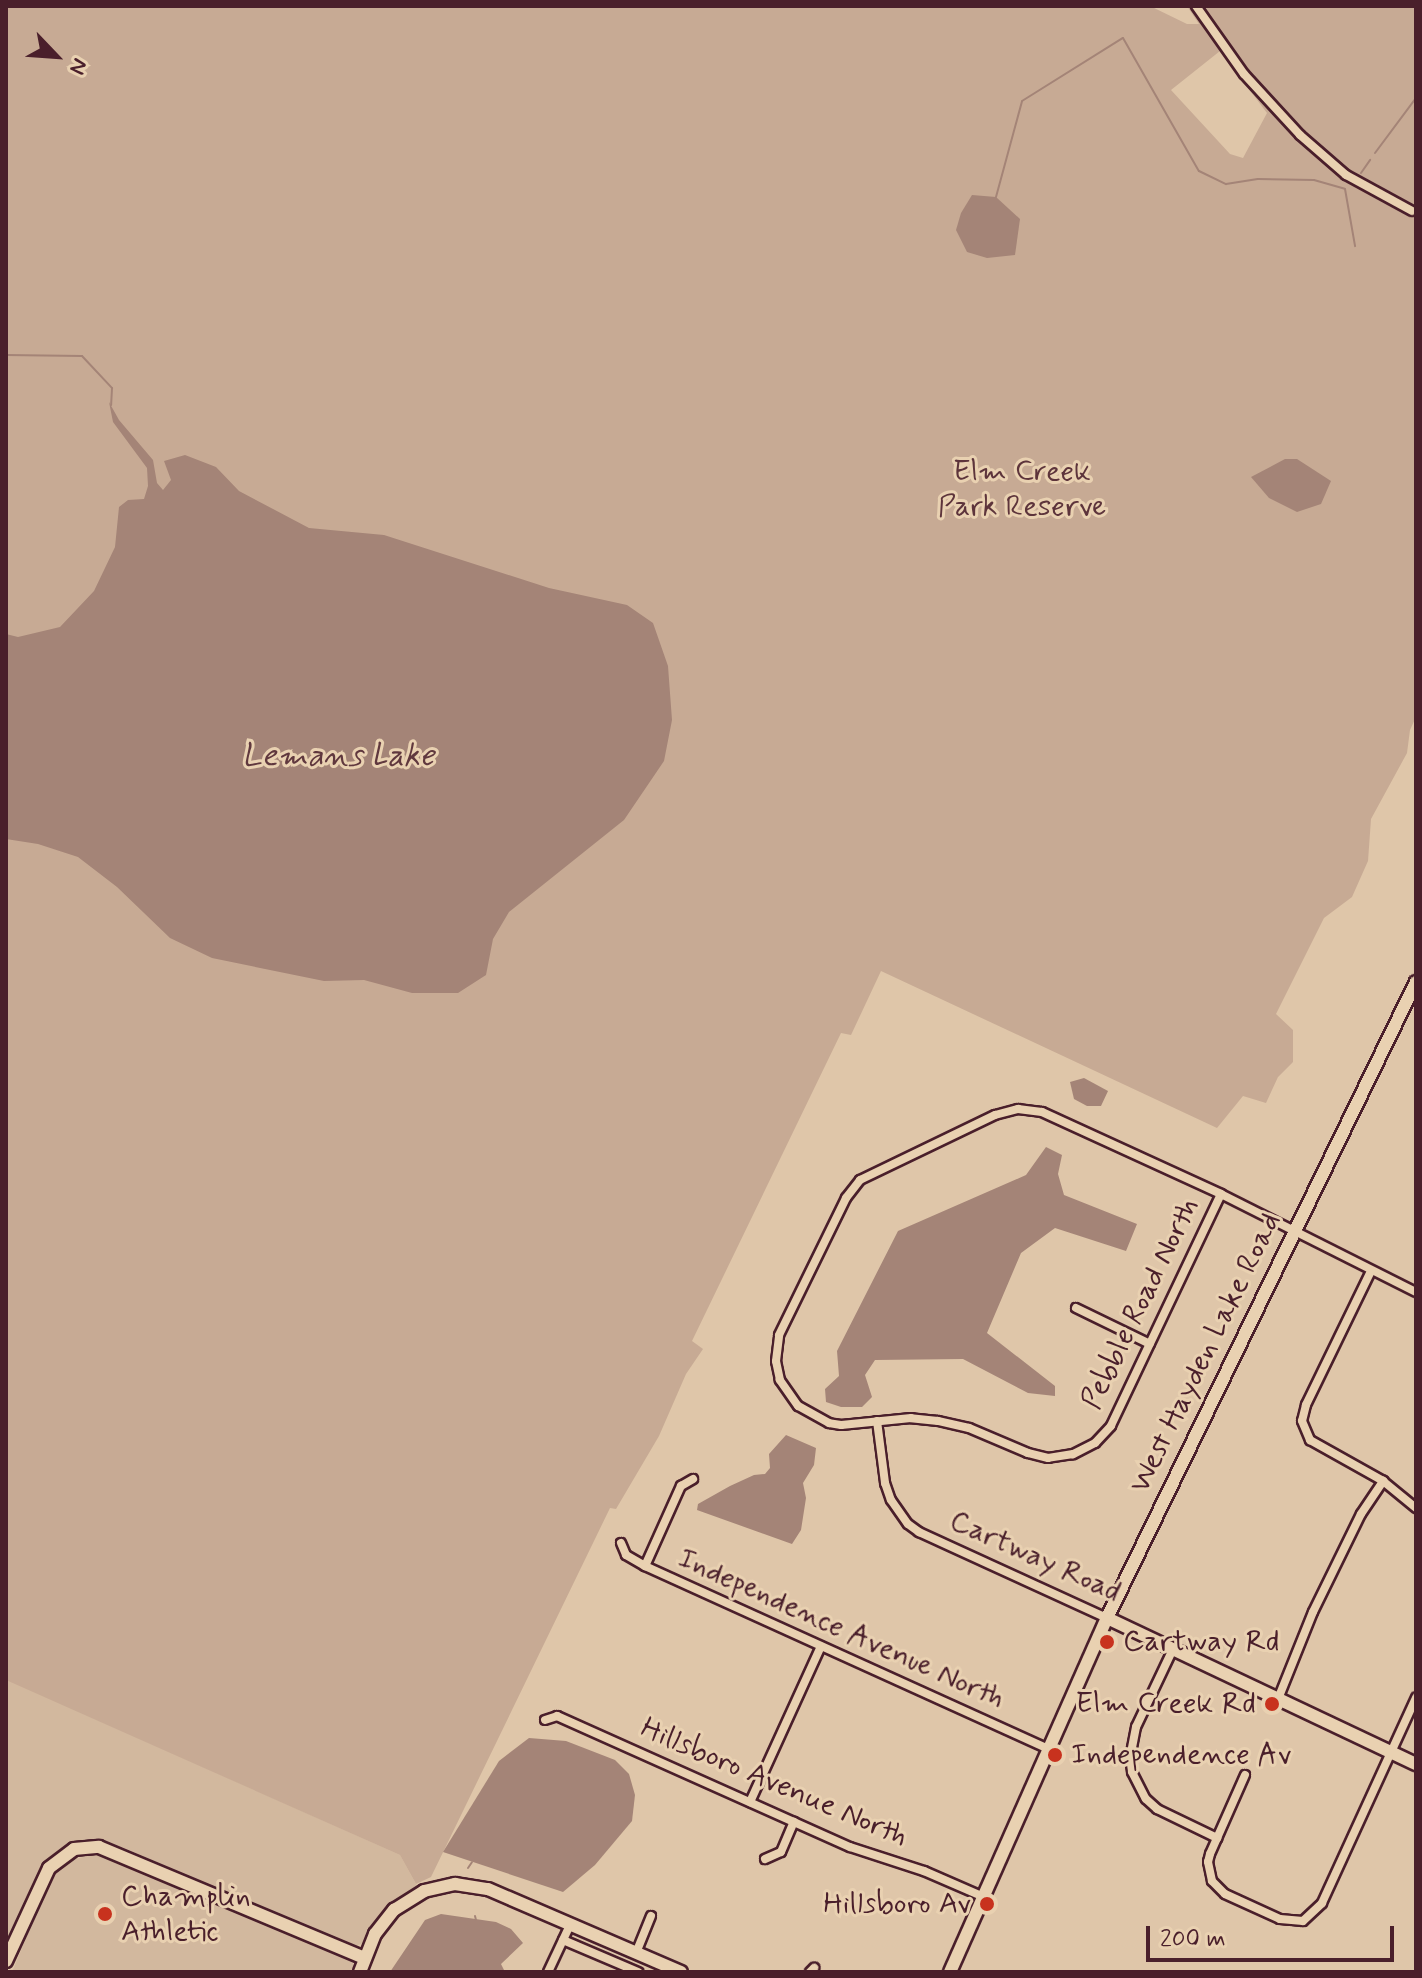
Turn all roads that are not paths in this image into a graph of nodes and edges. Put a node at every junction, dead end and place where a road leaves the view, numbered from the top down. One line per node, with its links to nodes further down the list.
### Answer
1 (1196, 6): 2 (street)
2 (1412, 211)
3 (1416, 982): 5 (street, West Hayden Lake Road)
4 (1221, 1194): 5 (street, Pebble Road North); 9 (street, Pebble Road North); 10 (street, Pebble Road North)
5 (1294, 1233): 6 (street, Pebble Road North); 16 (street, West Hayden Lake Road)
6 (1371, 1271): 7 (street, Pebble Road North); 12 (street)
7 (1416, 1292)
8 (1076, 1308): 9 (street)
9 (1150, 1344): 10 (street, Pebble Road North)
10 (877, 1421): 16 (street, Cartway Road)
11 (693, 1479): 15 (street)
12 (1383, 1481): 13 (street); 20 (street)
13 (1416, 1508)
14 (621, 1543): 15 (street, Independence Avenue North)
15 (645, 1566): 17 (street, Independence Avenue North)
16 (1107, 1618): 18 (street, Cartway Road); 22 (street, West Hayden Lake Road)
17 (821, 1646): 22 (street, Independence Avenue North); 26 (street)
18 (1173, 1649): 20 (street, Cartway Road); 28 (street)
19 (1416, 1698): 23 (street)
20 (1278, 1699): 23 (street, Cartway Road)
21 (545, 1720): 26 (street, Hillsboro Avenue North)
22 (1048, 1749): 30 (street, West Hayden Lake Road)
23 (1390, 1751): 24 (street, Cartway Road); 28 (street)
24 (1416, 1764)
25 (1245, 1775): 28 (street)
26 (750, 1802): 27 (street, Hillsboro Avenue North)
27 (794, 1822): 29 (street); 30 (street, Hillsboro Avenue North)
28 (1217, 1838)
29 (765, 1859)
30 (984, 1897): 41 (street, West Hayden Lake Road)
31 (651, 1916): 34 (street)
32 (570, 1925): 33 (street); 34 (street); 35 (street)
33 (563, 1940): 38 (street); 39 (street)
34 (636, 1953): 40 (street)
35 (365, 1958): 36 (street); 37 (street)
36 (6, 1961)
37 (360, 1972)
38 (548, 1972)
39 (638, 1972)
40 (681, 1972)
41 (950, 1972)

